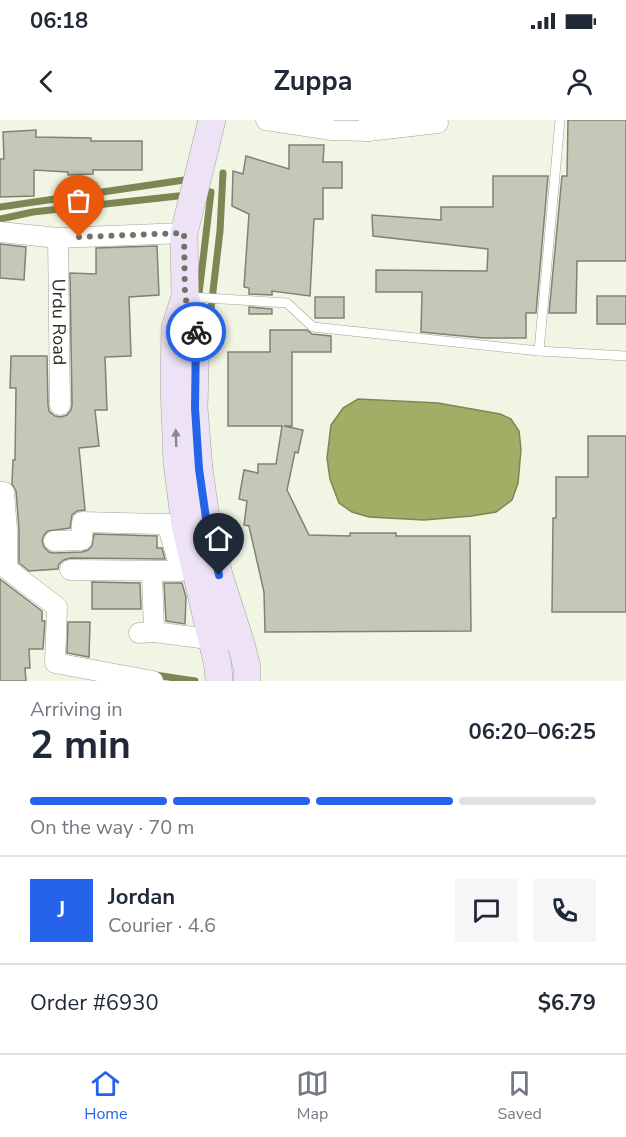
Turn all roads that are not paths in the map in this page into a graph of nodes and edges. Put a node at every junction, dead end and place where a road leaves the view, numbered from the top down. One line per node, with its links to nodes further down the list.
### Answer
1 (212, 120): 7 (main road)
2 (266, 120): 5 (street)
3 (560, 120): 10 (lane)
4 (438, 123): 5 (street)
5 (369, 126)
6 (0, 232): 8 (street)
7 (184, 233): 8 (street); 9 (main road)
8 (58, 237): 12 (street, Urdu Road)
9 (185, 297): 10 (lane); 14 (main road)
10 (538, 351): 11 (lane)
11 (626, 356)
12 (60, 405)
13 (0, 492): 21 (street)
14 (187, 525): 15 (street); 17 (street); 18 (main road); 19 (main road)
15 (54, 541)
16 (70, 570): 17 (street)
17 (152, 572): 18 (street)
18 (213, 640): 19 (street); 20 (main road)
19 (245, 664): 20 (main road)
20 (219, 673)
21 (153, 681)

